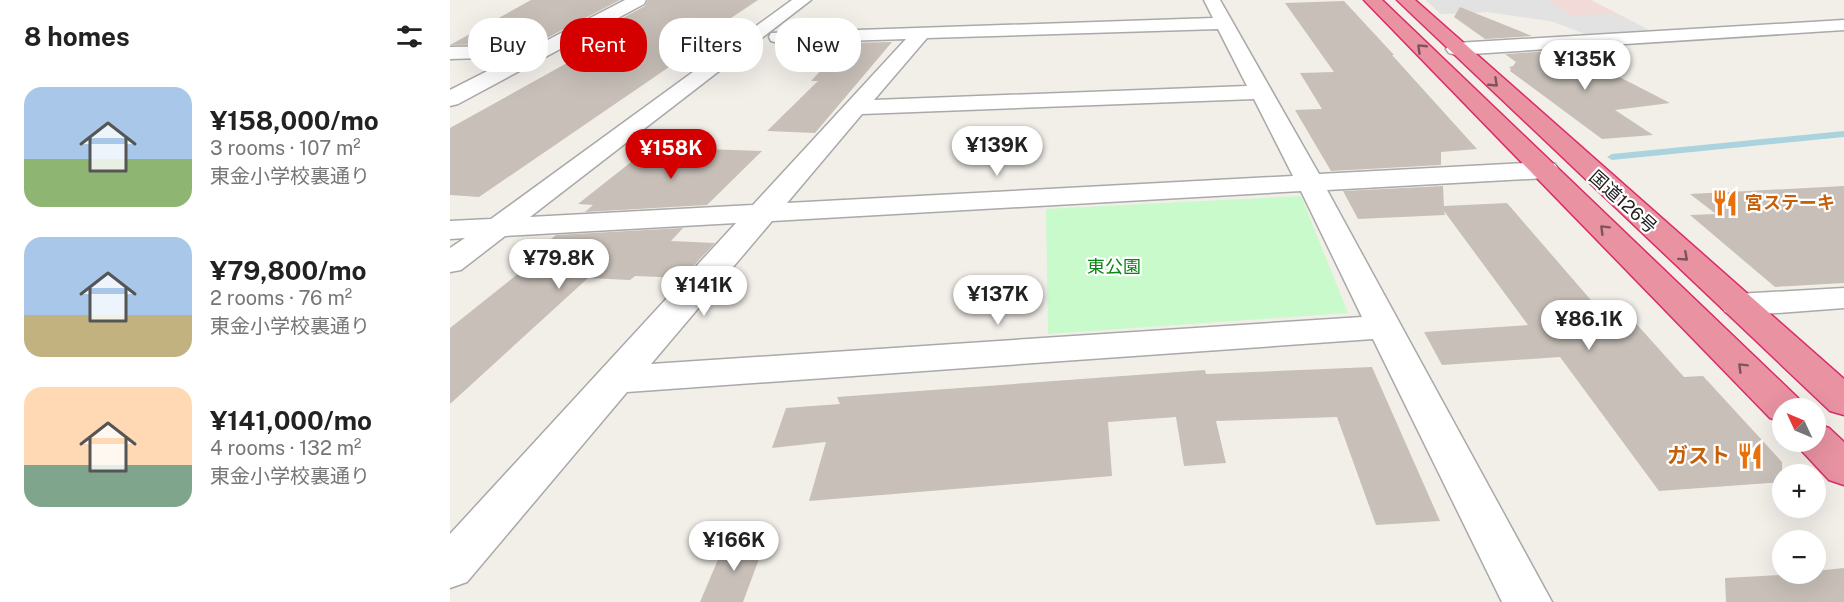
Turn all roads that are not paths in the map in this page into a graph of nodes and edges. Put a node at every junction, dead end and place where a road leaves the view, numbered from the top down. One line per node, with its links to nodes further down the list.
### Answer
1 (638, 0): 9 (street)
2 (803, 0): 20 (street)
3 (1372, 0): 17 (highway, 国道126号, one-way to 3)
4 (1405, 0): 10 (highway, 国道126号)
5 (1218, 12): 7 (street); 14 (street)
6 (1844, 25): 10 (street)
7 (921, 33): 8 (street); 16 (street)
8 (861, 35)
9 (548, 47)
10 (1456, 49): 24 (highway, 国道126号, one-way to 24)
11 (468, 52): 12 (street)
12 (450, 53)
13 (501, 72): 15 (street)
14 (1262, 93): 16 (street); 18 (street)
15 (450, 99)
16 (855, 108): 19 (street)
17 (1545, 170): 18 (street); 27 (highway, 国道126号, one-way to 17)
18 (1310, 183): 19 (street); 25 (street)
19 (762, 212): 20 (street); 26 (street)
20 (496, 229): 21 (street); 22 (street)
21 (450, 230)
22 (450, 263)
23 (1844, 298): 24 (street)
24 (1737, 305): 28 (highway, 国道126号)
25 (1384, 327): 26 (street); 32 (street)
26 (615, 380): 31 (street)
27 (1774, 398)
28 (1844, 401)
29 (1826, 450): 30 (highway)
30 (1844, 468)
31 (450, 567)
32 (1527, 602)

